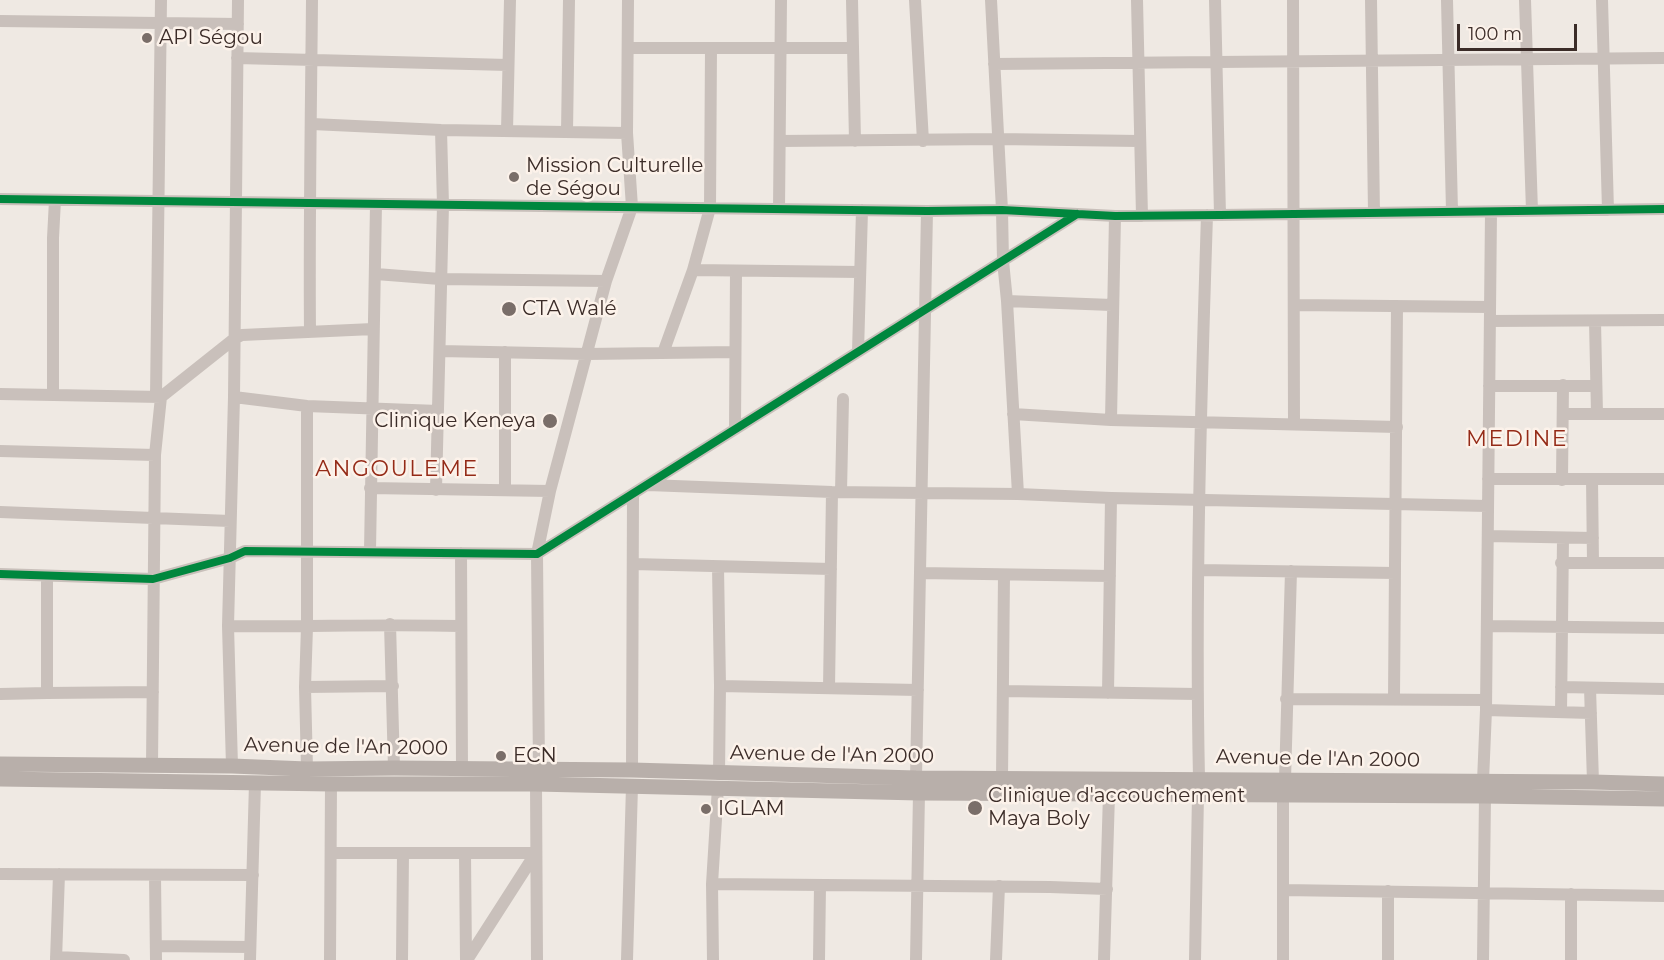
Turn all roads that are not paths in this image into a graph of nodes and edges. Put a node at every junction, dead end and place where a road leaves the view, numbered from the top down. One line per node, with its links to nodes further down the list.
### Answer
1 (161, 0): 19 (street)
2 (238, 0): 20 (street)
3 (312, 0): 30 (street)
4 (510, 0): 36 (street)
5 (569, 0): 40 (street)
6 (628, 0): 21 (street)
7 (781, 0): 23 (street)
8 (852, 0): 24 (street)
9 (915, 0): 45 (street)
10 (991, 0): 33 (street)
11 (1137, 0): 35 (street)
12 (1215, 0): 34 (street)
13 (1293, 0): 32 (street)
14 (1371, 0): 31 (street)
15 (1447, 0): 29 (street)
16 (1525, 0): 28 (street)
17 (1602, 0): 26 (street)
18 (0, 21): 19 (street)
19 (161, 23): 20 (street); 49 (street)
20 (238, 24): 25 (street)
21 (628, 48): 22 (street); 41 (street)
22 (711, 48): 23 (street); 55 (street)
23 (781, 48): 24 (street); 43 (street)
24 (853, 48): 44 (street)
25 (237, 58): 30 (street); 50 (street)
26 (1603, 58): 27 (street); 28 (street); 60 (street)
27 (1664, 58)
28 (1526, 59): 29 (street); 63 (street)
29 (1447, 60): 31 (street); 62 (street)
30 (312, 61): 36 (street); 37 (street)
31 (1371, 61): 32 (street); 66 (street)
32 (1293, 62): 34 (street); 65 (street)
33 (994, 63): 35 (street); 42 (street)
34 (1216, 63): 35 (street); 68 (street)
35 (1138, 64): 46 (street)
36 (508, 65): 39 (street)
37 (312, 124): 38 (street); 51 (street)
38 (441, 130): 39 (street); 53 (street)
39 (507, 131): 40 (street)
40 (567, 132): 41 (street)
41 (627, 133): 54 (street)
42 (998, 139): 45 (street); 46 (street); 59 (street)
43 (780, 141): 44 (street); 56 (street)
44 (855, 141): 45 (street)
45 (923, 141)
46 (1139, 141): 70 (street)
47 (0, 199): 48 (street)
48 (55, 200): 49 (street); 100 (street)
49 (159, 201): 50 (street); 101 (street)
50 (235, 202): 51 (street); 89 (street)
51 (308, 203): 52 (street); 88 (street)
52 (376, 204): 53 (street); 75 (street)
53 (442, 205): 54 (street); 76 (street)
54 (632, 207): 55 (street); 77 (street)
55 (710, 208): 56 (street); 72 (street)
56 (779, 209): 58 (street)
57 (1664, 209): 60 (street)
58 (862, 210): 61 (street); 74 (street)
59 (1002, 210): 61 (street); 67 (street); 71 (street)
60 (1608, 210): 63 (street)
61 (927, 211): 83 (street)
62 (1452, 211): 64 (street); 66 (street)
63 (1532, 211): 64 (street)
64 (1491, 212): 82 (street)
65 (1294, 213): 66 (street); 68 (street); 80 (street)
66 (1374, 213)
67 (1077, 214): 69 (street); 71 (street)
68 (1214, 215): 70 (street); 112 (street)
69 (1114, 216): 70 (street); 79 (street)
70 (1142, 216)
71 (1003, 261): 78 (street); 83 (street)
72 (693, 270): 73 (street); 94 (street)
73 (736, 271): 74 (street); 92 (street)
74 (860, 273): 93 (street)
75 (376, 274): 76 (street); 87 (street)
76 (440, 279): 77 (street); 90 (street)
77 (606, 280): 95 (street)
78 (1007, 301): 79 (street); 107 (street)
79 (1112, 305): 111 (street)
80 (1294, 305): 81 (street); 113 (street)
81 (1397, 306): 82 (street); 114 (street)
82 (1490, 307): 85 (street)
83 (926, 309): 93 (street); 129 (street)
84 (1664, 320): 86 (street)
85 (1490, 321): 86 (street); 96 (street)
86 (1595, 321): 98 (street)
87 (373, 329): 88 (street); 105 (street)
88 (310, 333): 89 (street)
89 (234, 339): 101 (street); 102 (street)
90 (440, 351): 91 (street); 106 (street)
91 (505, 352): 95 (street); 125 (street)
92 (735, 352): 94 (street); 115 (street)
93 (858, 352): 115 (street)
94 (663, 353): 95 (street)
95 (586, 354): 126 (street)
96 (1489, 386): 97 (street); 118 (street)
97 (1563, 386): 98 (street); 108 (street)
98 (1596, 386): 109 (street)
99 (0, 394): 100 (street)
100 (53, 395): 101 (street)
101 (159, 397): 117 (street)
102 (234, 397): 104 (street); 137 (street)
103 (843, 399): 127 (street)
104 (307, 406): 105 (street); 141 (street)
105 (371, 407): 106 (street); 123 (street)
106 (438, 411): 124 (street)
107 (1013, 414): 111 (street); 130 (street)
108 (1563, 414): 109 (street); 121 (street)
109 (1597, 414): 110 (street)
110 (1664, 414)
111 (1111, 420): 112 (street)
112 (1201, 422): 113 (street); 132 (street)
113 (1294, 423): 114 (street)
114 (1397, 427): 133 (street)
115 (735, 429): 122 (street)
116 (0, 451): 117 (street)
117 (155, 455): 136 (street)
118 (1488, 479): 121 (street); 134 (street)
119 (1592, 479): 120 (street); 121 (street); 139 (street)
120 (1664, 479)
121 (1562, 480)
122 (648, 484): 127 (street); 128 (street)
123 (370, 488): 124 (street); 142 (street)
124 (436, 490): 125 (street)
125 (505, 490): 126 (street)
126 (550, 491): 144 (street)
127 (837, 492): 129 (street); 151 (street)
128 (633, 494): 144 (street); 149 (street)
129 (922, 494): 130 (street); 154 (street)
130 (1018, 494): 131 (street)
131 (1111, 498): 132 (street); 159 (street)
132 (1199, 500): 133 (street); 152 (street)
133 (1395, 504): 134 (street); 155 (street)
134 (1488, 506): 138 (street)
135 (0, 512): 136 (street)
136 (154, 518): 137 (street); 160 (street)
137 (230, 521): 145 (street)
138 (1488, 536): 140 (street); 164 (street)
139 (1593, 538): 140 (street); 147 (street)
140 (1563, 539): 146 (street)
141 (306, 550): 142 (street); 145 (street); 165 (street)
142 (370, 551): 143 (street)
143 (461, 553): 144 (street); 163 (street)
144 (537, 554): 194 (street)
145 (230, 558): 160 (street); 162 (street)
146 (1561, 563): 147 (street); 166 (street)
147 (1593, 563): 148 (street)
148 (1664, 563)
149 (633, 564): 150 (street); 193 (street)
150 (718, 567): 151 (street); 169 (street)
151 (831, 569): 172 (street)
152 (1198, 570): 153 (street); 181 (street)
153 (1291, 571): 155 (street); 183 (street)
154 (920, 573): 157 (street); 175 (street)
155 (1395, 573): 182 (street)
156 (0, 574): 158 (street)
157 (1004, 575): 159 (street); 176 (street)
158 (47, 576): 160 (street); 178 (street)
159 (1110, 576): 179 (street)
160 (153, 579): 177 (street)
161 (390, 624): 163 (street); 165 (street); 168 (street)
162 (228, 626): 165 (street); 189 (street)
163 (460, 626): 192 (street)
164 (1487, 626): 166 (street); 184 (street)
165 (307, 627): 170 (street)
166 (1562, 627): 167 (street); 171 (street)
167 (1664, 628)
168 (393, 686): 170 (street); 190 (street)
169 (720, 686): 172 (street); 198 (street)
170 (305, 687): 191 (street)
171 (1561, 687): 173 (street); 185 (street)
172 (829, 688): 175 (street)
173 (1590, 688): 174 (street); 186 (street)
174 (1664, 689)
175 (918, 690): 203 (street)
176 (1003, 691): 179 (street); 196 (street)
177 (153, 692): 178 (street); 188 (street)
178 (46, 693): 180 (street)
179 (1108, 693): 181 (street)
180 (0, 694)
181 (1197, 694): 197 (street)
182 (1394, 698): 183 (street); 184 (street)
183 (1286, 699): 205 (street)
184 (1486, 705): 185 (street); 206 (street)
185 (1561, 712): 186 (street)
186 (1591, 713): 199 (street)
187 (0, 764): 188 (main road, Avenue de l'An 2000)
188 (152, 765): 189 (main road, Avenue de l'An 2000)
189 (232, 766): 191 (main road, Avenue de l'An 2000)
190 (394, 768): 191 (main road, Avenue de l'An 2000); 192 (main road, Avenue de l'An 2000)
191 (307, 769)
192 (462, 769): 194 (main road, Avenue de l'An 2000)
193 (632, 770): 194 (main road, Avenue de l'An 2000); 198 (main road, Avenue de l'An 2000)
194 (537, 777): 201 (main road, Avenue de l'An 2000); 204 (main road, Avenue de l'An 2000); 213 (street)
195 (0, 778): 200 (main road, Avenue de l'An 2000)
196 (1002, 778): 197 (main road, Avenue de l'An 2000); 203 (main road, Avenue de l'An 2000)
197 (1199, 778): 205 (main road, Avenue de l'An 2000)
198 (718, 781): 203 (main road, Avenue de l'An 2000); 204 (main road, Avenue de l'An 2000); 218 (street)
199 (1593, 782): 202 (main road, Avenue de l'An 2000); 206 (main road, Avenue de l'An 2000)
200 (255, 783): 201 (main road, Avenue de l'An 2000); 217 (street)
201 (332, 784): 210 (street)
202 (1664, 784)
203 (918, 785): 207 (main road, Avenue de l'An 2000); 220 (street)
204 (632, 786): 238 (street)
205 (1284, 788): 206 (main road, Avenue de l'An 2000); 208 (main road, Avenue de l'An 2000); 223 (street)
206 (1484, 788): 209 (main road, Avenue de l'An 2000); 225 (street)
207 (1109, 794): 208 (main road, Avenue de l'An 2000); 222 (street)
208 (1198, 794): 244 (street)
209 (1664, 799)
210 (332, 853): 211 (street); 234 (street)
211 (403, 853): 212 (street); 235 (street)
212 (465, 853): 213 (street); 236 (street)
213 (536, 853): 236 (street); 237 (street)
214 (0, 874): 215 (street)
215 (59, 874): 216 (street); 230 (street)
216 (154, 875): 217 (street); 228 (street)
217 (253, 875): 229 (street)
218 (712, 884): 219 (street); 239 (street)
219 (820, 885): 220 (street); 240 (street)
220 (918, 886): 221 (street); 241 (street)
221 (999, 886): 222 (street); 242 (street)
222 (1107, 889): 243 (street)
223 (1284, 890): 224 (street); 245 (street)
224 (1388, 891): 225 (street); 246 (street)
225 (1484, 893): 226 (street); 247 (street)
226 (1571, 894): 227 (street); 248 (street)
227 (1664, 896)
228 (156, 946): 229 (street); 232 (street)
229 (250, 947): 233 (street)
230 (56, 959): 231 (street)
231 (123, 960)
232 (156, 960)
233 (250, 960)
234 (330, 960)
235 (402, 960)
236 (466, 960)
237 (537, 960)
238 (627, 960)
239 (713, 960)
240 (819, 960)
241 (916, 960)
242 (996, 960)
243 (1104, 960)
244 (1195, 960)
245 (1283, 960)
246 (1388, 960)
247 (1483, 960)
248 (1571, 960)

